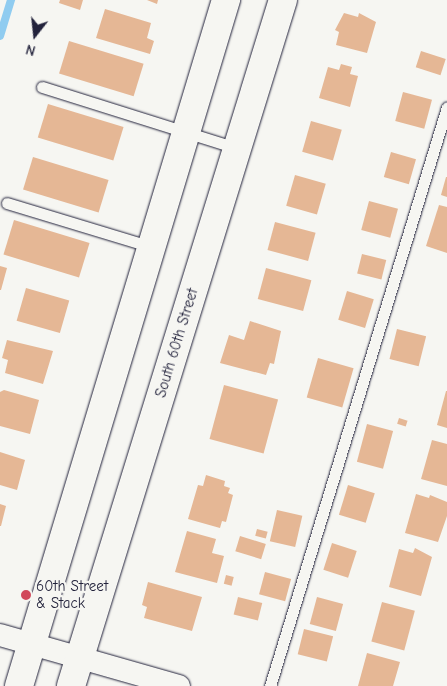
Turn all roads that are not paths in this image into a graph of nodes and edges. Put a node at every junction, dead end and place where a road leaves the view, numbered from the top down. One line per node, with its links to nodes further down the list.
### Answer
1 (226, 0): 5 (main road)
2 (283, 0): 6 (main road, South 60th Street)
3 (42, 87): 5 (lane)
4 (447, 107): 15 (lane)
5 (186, 132): 6 (lane); 8 (main road)
6 (237, 148): 11 (main road, South 60th Street)
7 (8, 203): 8 (lane)
8 (152, 247): 10 (main road)
9 (0, 635): 10 (street)
10 (31, 645): 11 (street); 12 (main road)
11 (79, 658): 13 (main road, South 60th Street); 14 (street)
12 (19, 686)
13 (71, 686)
14 (179, 686)
15 (270, 686)

